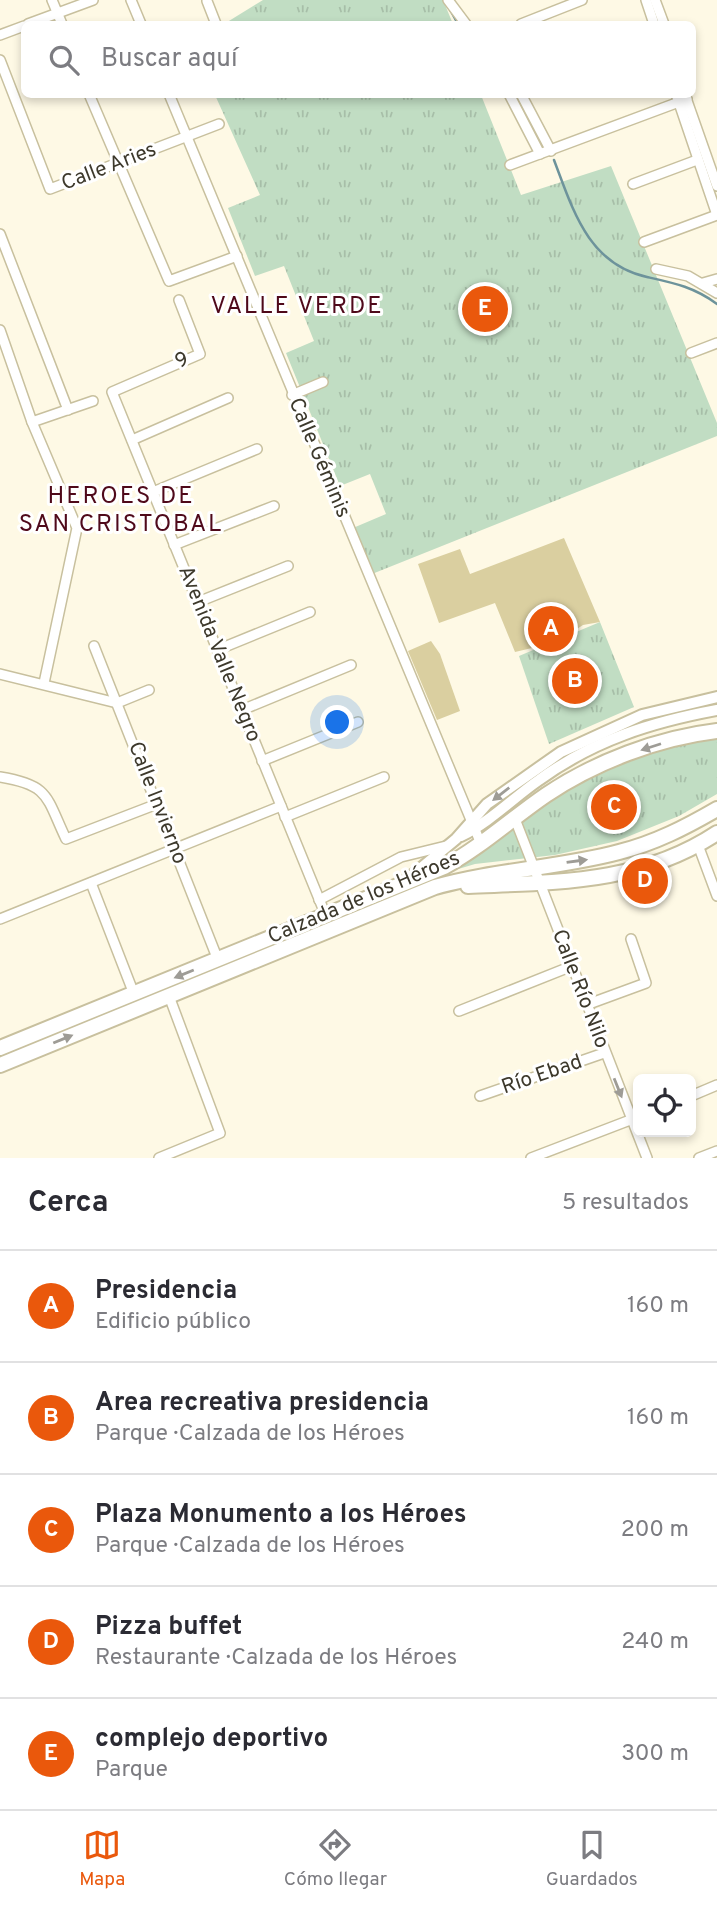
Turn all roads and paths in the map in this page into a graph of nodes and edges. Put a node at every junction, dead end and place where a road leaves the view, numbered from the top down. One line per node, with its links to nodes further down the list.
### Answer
1 (52, 0): 9 (street)
2 (93, 0): 9 (street)
3 (131, 0): 12 (street)
4 (448, 0): 14 (street)
5 (582, 0): 15 (street)
6 (646, 0): 16 (street)
7 (655, 0): 17 (street)
8 (207, 1): 13 (street)
9 (57, 13): 10 (street); 11 (street)
10 (36, 21)
11 (61, 21)
12 (140, 21)
13 (215, 21)
14 (464, 21)
15 (529, 21)
16 (653, 21)
17 (663, 21)
18 (21, 27): 19 (street)
19 (0, 35)
20 (0, 60): 33 (street, Calle Aries)
21 (91, 98): 33 (street)
22 (171, 98): 29 (street, Calle Géminis)
23 (511, 98): 31 (street)
24 (523, 98): 30 (street)
25 (679, 98): 30 (street)
26 (681, 98): 32 (street)
27 (681, 98): 36 (street)
28 (219, 124): 29 (street, Calle Aries)
29 (186, 137): 33 (street, Calle Aries); 40 (street, Calle Géminis)
30 (551, 151): 31 (street)
31 (540, 154): 34 (street)
32 (697, 160): 35 (street); 37 (street)
33 (117, 164): 40 (street)
34 (510, 165)
35 (633, 184)
36 (717, 186)
37 (717, 215): 39 (street)
38 (0, 234): 54 (street)
39 (644, 242)
40 (237, 256): 51 (street, Calle Géminis)
41 (656, 269): 43 (street)
42 (717, 279): 43 (street)
43 (703, 283): 44 (street)
44 (717, 293)
45 (179, 300): 50 (street, 9)
46 (0, 330): 55 (street)
47 (717, 343): 48 (street)
48 (691, 353)
49 (323, 382): 51 (street)
50 (112, 392): 56 (street, Avenida Valle Negro)
51 (292, 395): 88 (street, Calle Géminis)
52 (228, 398): 56 (street)
53 (93, 401): 54 (street)
54 (68, 410): 55 (street)
55 (32, 422): 68 (street)
56 (132, 440): 58 (street, Avenida Valle Negro)
57 (257, 449): 58 (street)
58 (153, 492): 60 (street, Avenida Valle Negro)
59 (274, 506): 60 (street)
60 (174, 545): 62 (street, Avenida Valle Negro)
61 (288, 566): 62 (street)
62 (198, 603): 65 (street, Avenida Valle Negro)
63 (310, 612): 65 (street)
64 (94, 646): 72 (street, Calle Invierno)
65 (217, 650): 73 (street, Avenida Valle Negro)
66 (351, 665): 73 (street)
67 (0, 674): 68 (street)
68 (44, 683): 72 (street)
69 (149, 690): 72 (street)
70 (717, 697): 71 (street)
71 (695, 701): 75 (street); 79 (street)
72 (117, 703): 83 (street, Calle Invierno)
73 (242, 710): 78 (street, Avenida Valle Negro)
74 (717, 710): 75 (street)
75 (699, 713): 82 (street)
76 (358, 722): 78 (street)
77 (717, 731): 87 (main road, Calzada de los Héroes, one-way to 87)
78 (262, 761): 84 (street, Avenida Valle Negro)
79 (531, 770): 82 (street); 88 (street, one-way to 88)
80 (0, 777): 83 (street)
81 (384, 777): 86 (street)
82 (538, 780): 88 (street)
83 (157, 804): 93 (street, Calle Invierno)
84 (281, 806): 86 (street, Avenida Valle Negro); 93 (street)
85 (717, 808): 94 (main road, Calzada de los Héroes, one-way to 85)
86 (285, 817): 100 (street, Avenida Valle Negro)
87 (515, 818): 91 (main road, Calzada de los Héroes); 94 (street, Calle Río Nilo)
88 (473, 825): 90 (street); 91 (street, Calle Géminis)
89 (717, 833): 92 (main road)
90 (451, 842): 98 (street); 100 (street)
91 (481, 844): 98 (main road, Calzada de los Héroes)
92 (698, 845): 96 (main road); 99 (street)
93 (175, 849): 95 (street); 104 (street, Calle Invierno)
94 (534, 867): 96 (street, Calle Río Nilo); 97 (main road, Calzada de los Héroes)
95 (91, 883): 102 (street); 106 (street)
96 (540, 883): 97 (main road); 105 (street, Calle Río Nilo)
97 (435, 887): 107 (main road, Calzada de los Héroes)
98 (396, 888): 101 (main road, Calzada de los Héroes)
99 (717, 895)
100 (319, 900): 101 (street, Avenida Valle Negro)
101 (326, 916): 104 (main road, Calzada de los Héroes)
102 (0, 919)
103 (631, 939): 108 (street)
104 (218, 960): 106 (main road, Calzada de los Héroes, one-way to 106)
105 (572, 966): 108 (street, Calle Río Nilo); 109 (street)
106 (134, 994): 110 (main road, Calzada de los Héroes)
107 (169, 996): 112 (main road, Calzada de los Héroes, one-way to 107); 120 (street)
108 (586, 1005): 111 (street, Calle Río Nilo)
109 (459, 1011)
110 (0, 1048)
111 (604, 1053): 115 (street, Río Ebad); 116 (street, Calle Río Nilo, one-way to 116)
112 (0, 1065)
113 (717, 1085): 114 (street)
114 (696, 1094)
115 (480, 1096)
116 (633, 1114)
117 (633, 1119): 121 (street)
118 (641, 1137): 122 (street, Calle Río Nilo)
119 (717, 1151): 123 (street)
120 (159, 1158)
121 (531, 1158)
122 (647, 1158)
123 (699, 1158)

